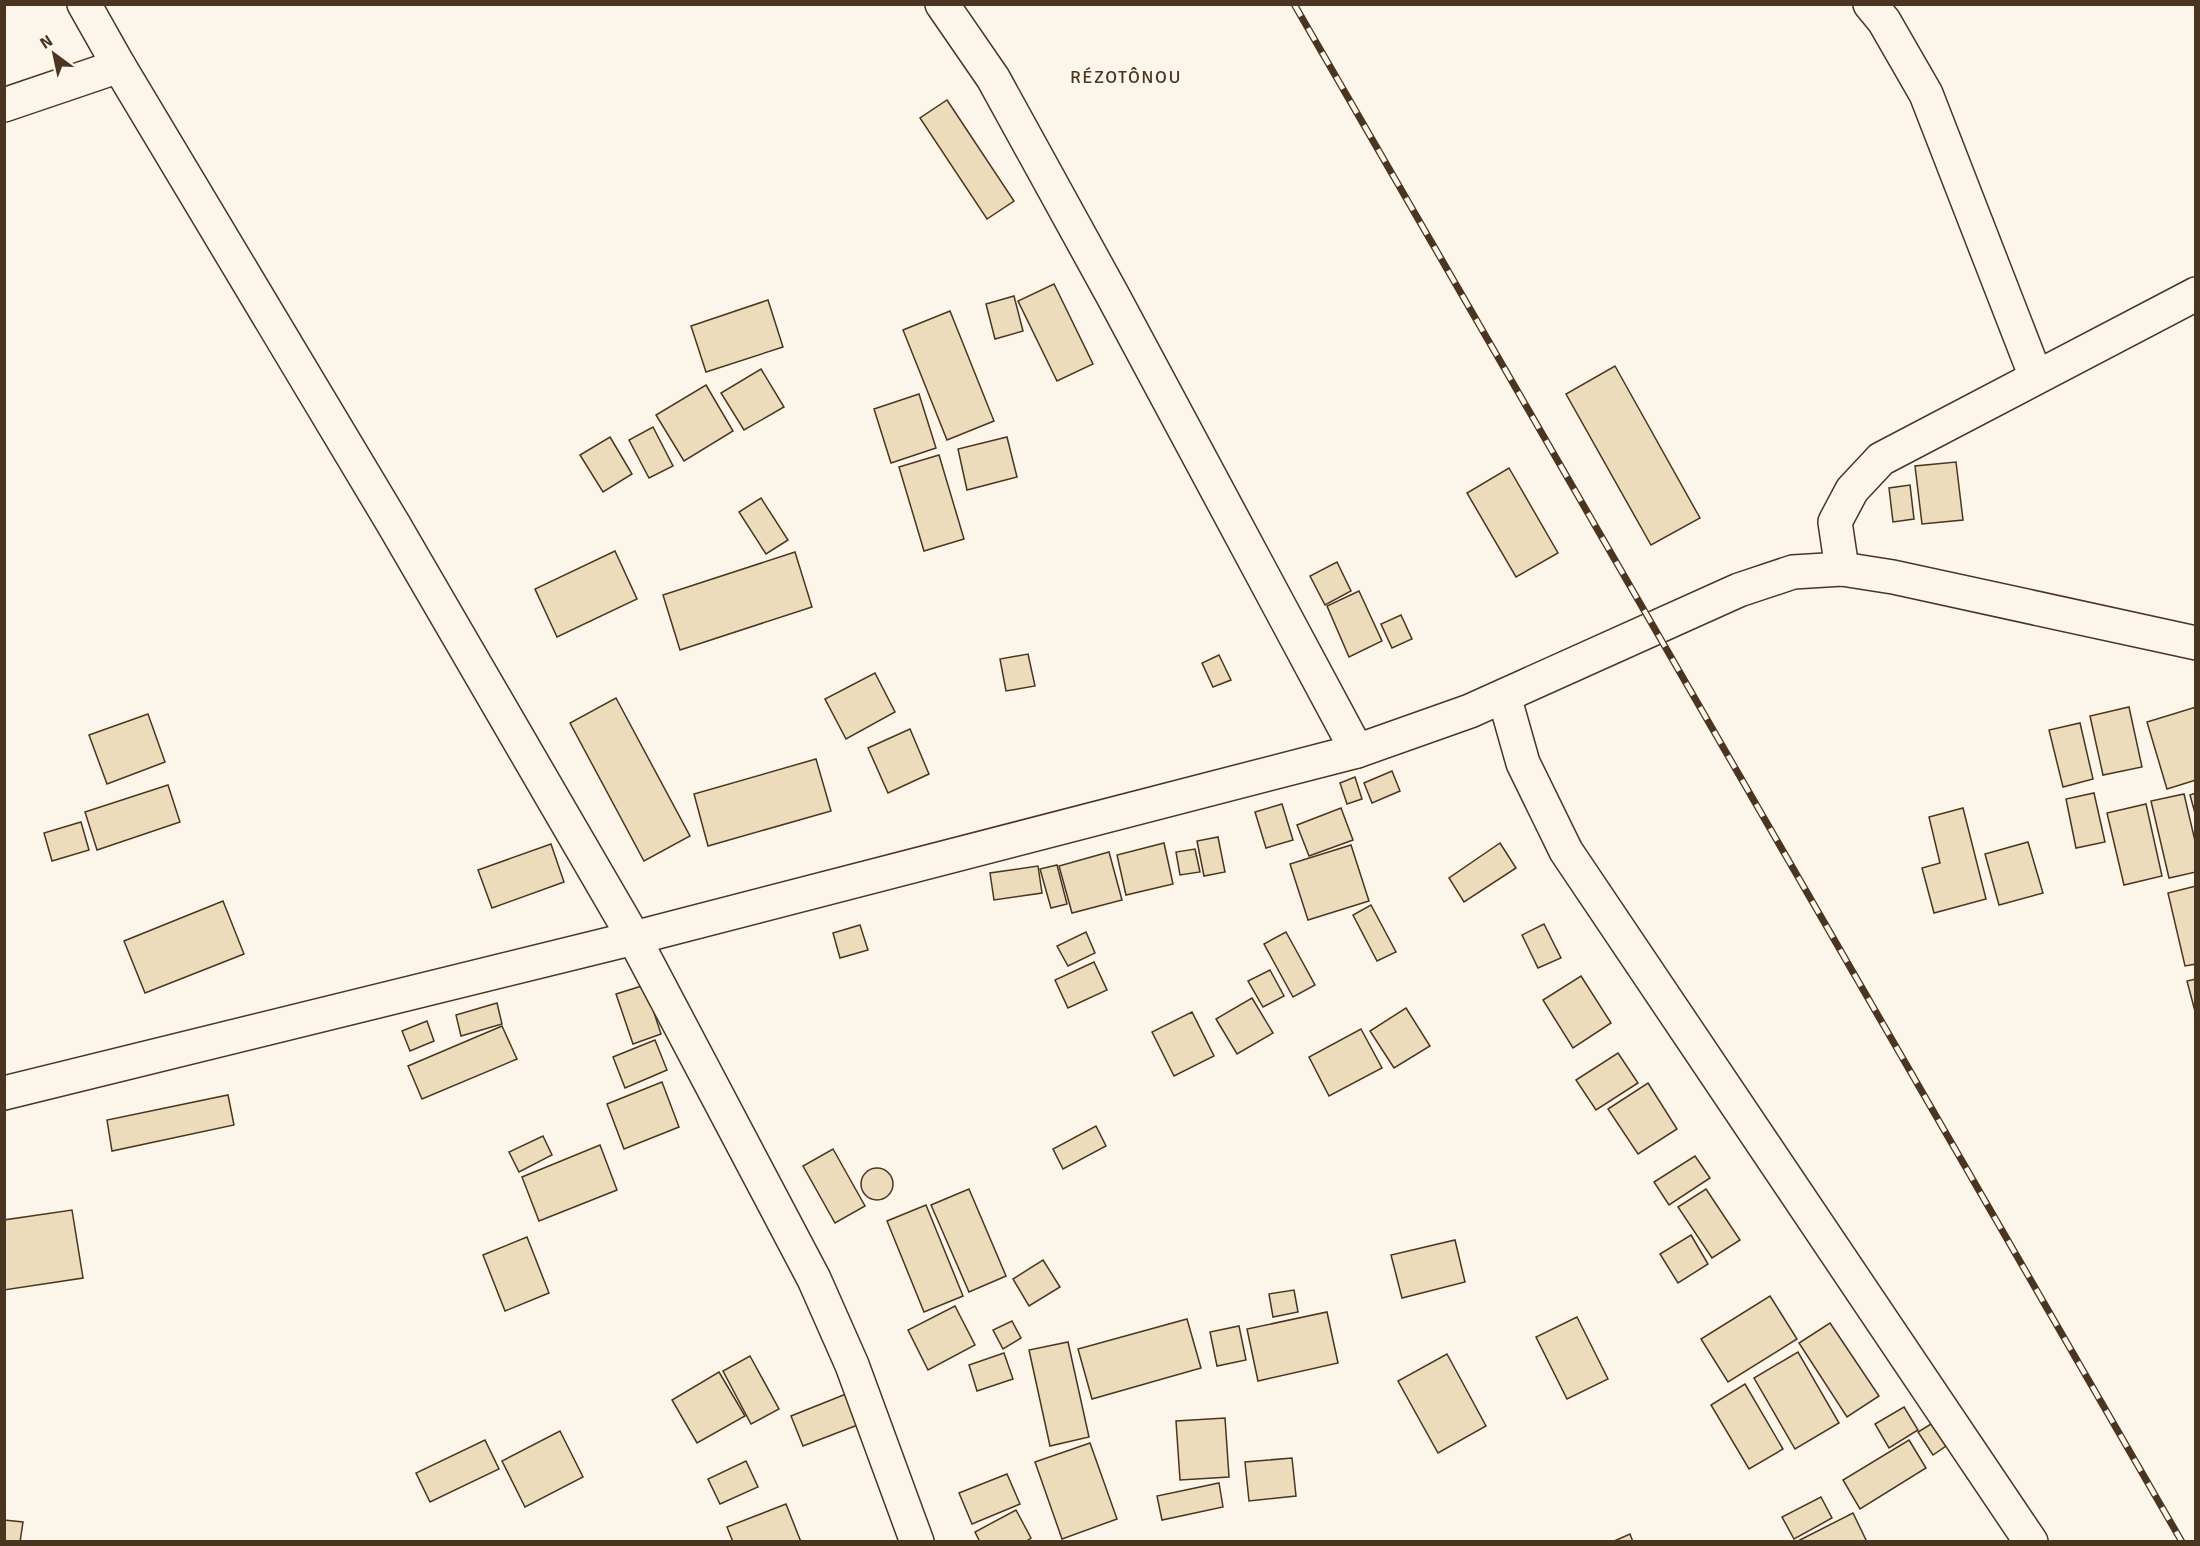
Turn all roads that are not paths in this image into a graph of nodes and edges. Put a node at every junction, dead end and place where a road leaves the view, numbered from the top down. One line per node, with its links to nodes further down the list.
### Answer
1 (84, 4): 4 (street)
2 (942, 4): 11 (street)
3 (1870, 4): 7 (street)
4 (119, 66): 5 (street); 12 (street)
5 (4, 105)
6 (2196, 294): 7 (street)
7 (2036, 376): 8 (street)
8 (1842, 569): 9 (street); 10 (street)
9 (2196, 643)
10 (1504, 696): 11 (street); 15 (street)
11 (1357, 751): 12 (street)
12 (634, 938): 13 (street); 14 (street)
13 (4, 1093)
14 (917, 1542)
15 (2031, 1542)

